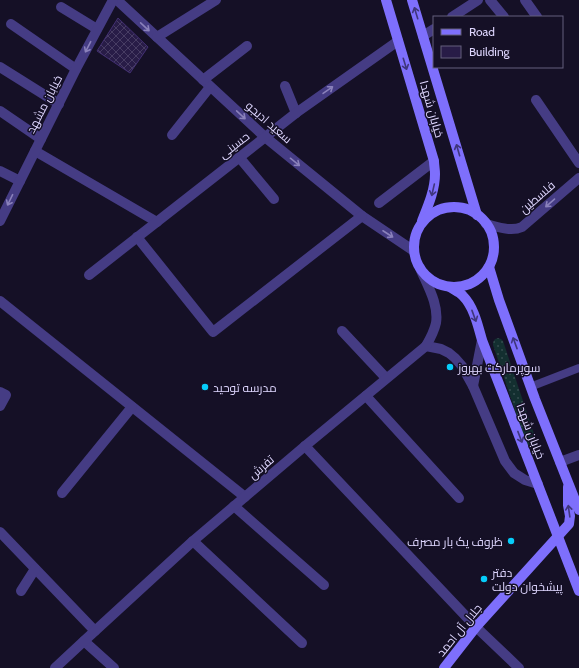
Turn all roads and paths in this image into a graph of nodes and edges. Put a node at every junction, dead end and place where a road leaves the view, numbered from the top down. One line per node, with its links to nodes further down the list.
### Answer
1 (113, 0): 14 (street, خیابان مشهد)
2 (117, 0): 17 (street, سعید ادبجو, one-way to 17)
3 (216, 0): 17 (street)
4 (386, 0): 18 (main road, خیابان شهدا)
5 (412, 0): 16 (main road, خیابان شهدا, one-way to 5)
6 (478, 0): 10 (street)
7 (490, 0): 11 (street)
8 (524, 0): 12 (street)
9 (61, 7): 14 (street)
10 (454, 16)
11 (503, 16)
12 (536, 16)
13 (11, 24): 21 (street)
14 (97, 29): 21 (street, خیابان مشهد, one-way to 21)
15 (433, 29): 16 (street)
16 (423, 36): 40 (main road, خیابان شهدا, one-way to 16)
17 (157, 37): 22 (street, سعید ادبجو)
18 (398, 41): 27 (street, حسینی, one-way to 18); 33 (main road, خیابان شهدا, one-way to 33)
19 (247, 46): 22 (street)
20 (0, 66): 25 (street)
21 (76, 69): 25 (street, خیابان مشهد)
22 (207, 84): 28 (street); 29 (street, سعید ادبجو, one-way to 29)
23 (285, 86): 27 (street)
24 (536, 100): 34 (street)
25 (58, 104): 30 (street, خیابان مشهد)
26 (0, 111): 30 (street)
27 (296, 113): 29 (street, حسینی)
28 (172, 135)
29 (265, 137): 32 (street, حسینی); 41 (street, سعید ادبجو, one-way to 41)
30 (41, 139): 31 (street, خیابان مشهد)
31 (35, 151): 37 (street, خیابان مشهد); 43 (street)
32 (239, 157): 38 (street); 43 (street, حسینی)
33 (434, 161): 39 (street); 45 (main road, خیابان شهدا, one-way to 45)
34 (579, 163)
35 (0, 171): 37 (street)
36 (579, 178): 44 (street, فلسطین, one-way to 44)
37 (20, 181): 42 (street, خیابان مشهد, one-way to 42)
38 (274, 199)
39 (379, 203)
40 (477, 215): 44 (main road); 45 (main road)
41 (362, 216): 46 (street); 47 (street, سعید ادبجو, one-way to 47)
42 (0, 221)
43 (157, 222): 46 (street, حسینی)
44 (486, 224): 48 (main road)
45 (420, 225): 47 (main road)
46 (137, 237): 50 (street, حسینی)
47 (414, 251): 49 (main road)
48 (489, 267): 51 (main road); 59 (main road, خیابان شهدا, one-way to 48)
49 (420, 268): 51 (main road); 55 (street, تفرش)
50 (89, 276)
51 (450, 287): 54 (main road, خیابان شهدا, one-way to 54)
52 (0, 301): 63 (street)
53 (342, 331): 57 (street)
54 (482, 340): 58 (street); 68 (main road, خیابان شهدا, one-way to 68)
55 (426, 346): 57 (street, تفرش); 58 (street)
56 (579, 368): 59 (lane)
57 (386, 378): 61 (street, تفرش)
58 (473, 386): 68 (street)
59 (530, 387): 66 (main road, خیابان شهدا)
60 (0, 392): 62 (street)
61 (366, 396): 64 (street, تفرش); 71 (street)
62 (0, 406)
63 (132, 406): 69 (street); 70 (street)
64 (305, 446): 70 (street, تفرش); 81 (street)
65 (579, 455): 66 (street)
66 (560, 462): 67 (main road, خیابان شهدا)
67 (568, 481): 73 (main road, خیابان شهدا); 75 (main road, جلال آل احمد, one-way to 67)
68 (538, 484): 75 (main road, خیابان شهدا)
69 (62, 494)
70 (245, 498): 72 (street, تفرش)
71 (459, 498)
72 (234, 506): 76 (street, تفرش); 78 (street)
73 (579, 510)
74 (0, 532): 77 (street)
75 (558, 537): 80 (main road, خیابان شهدا); 81 (main road, جلال آل احمد)
76 (193, 541): 82 (street, تفرش); 84 (street)
77 (35, 569): 79 (street); 82 (street)
78 (324, 585)
79 (21, 591)
80 (579, 591)
81 (476, 627): 87 (main road, جلال آل احمد); 88 (street)
82 (95, 631): 83 (street, تفرش)
83 (84, 641): 85 (street, تفرش); 86 (street)
84 (302, 643)
85 (55, 668)
86 (114, 668)
87 (444, 668)
88 (519, 668)

